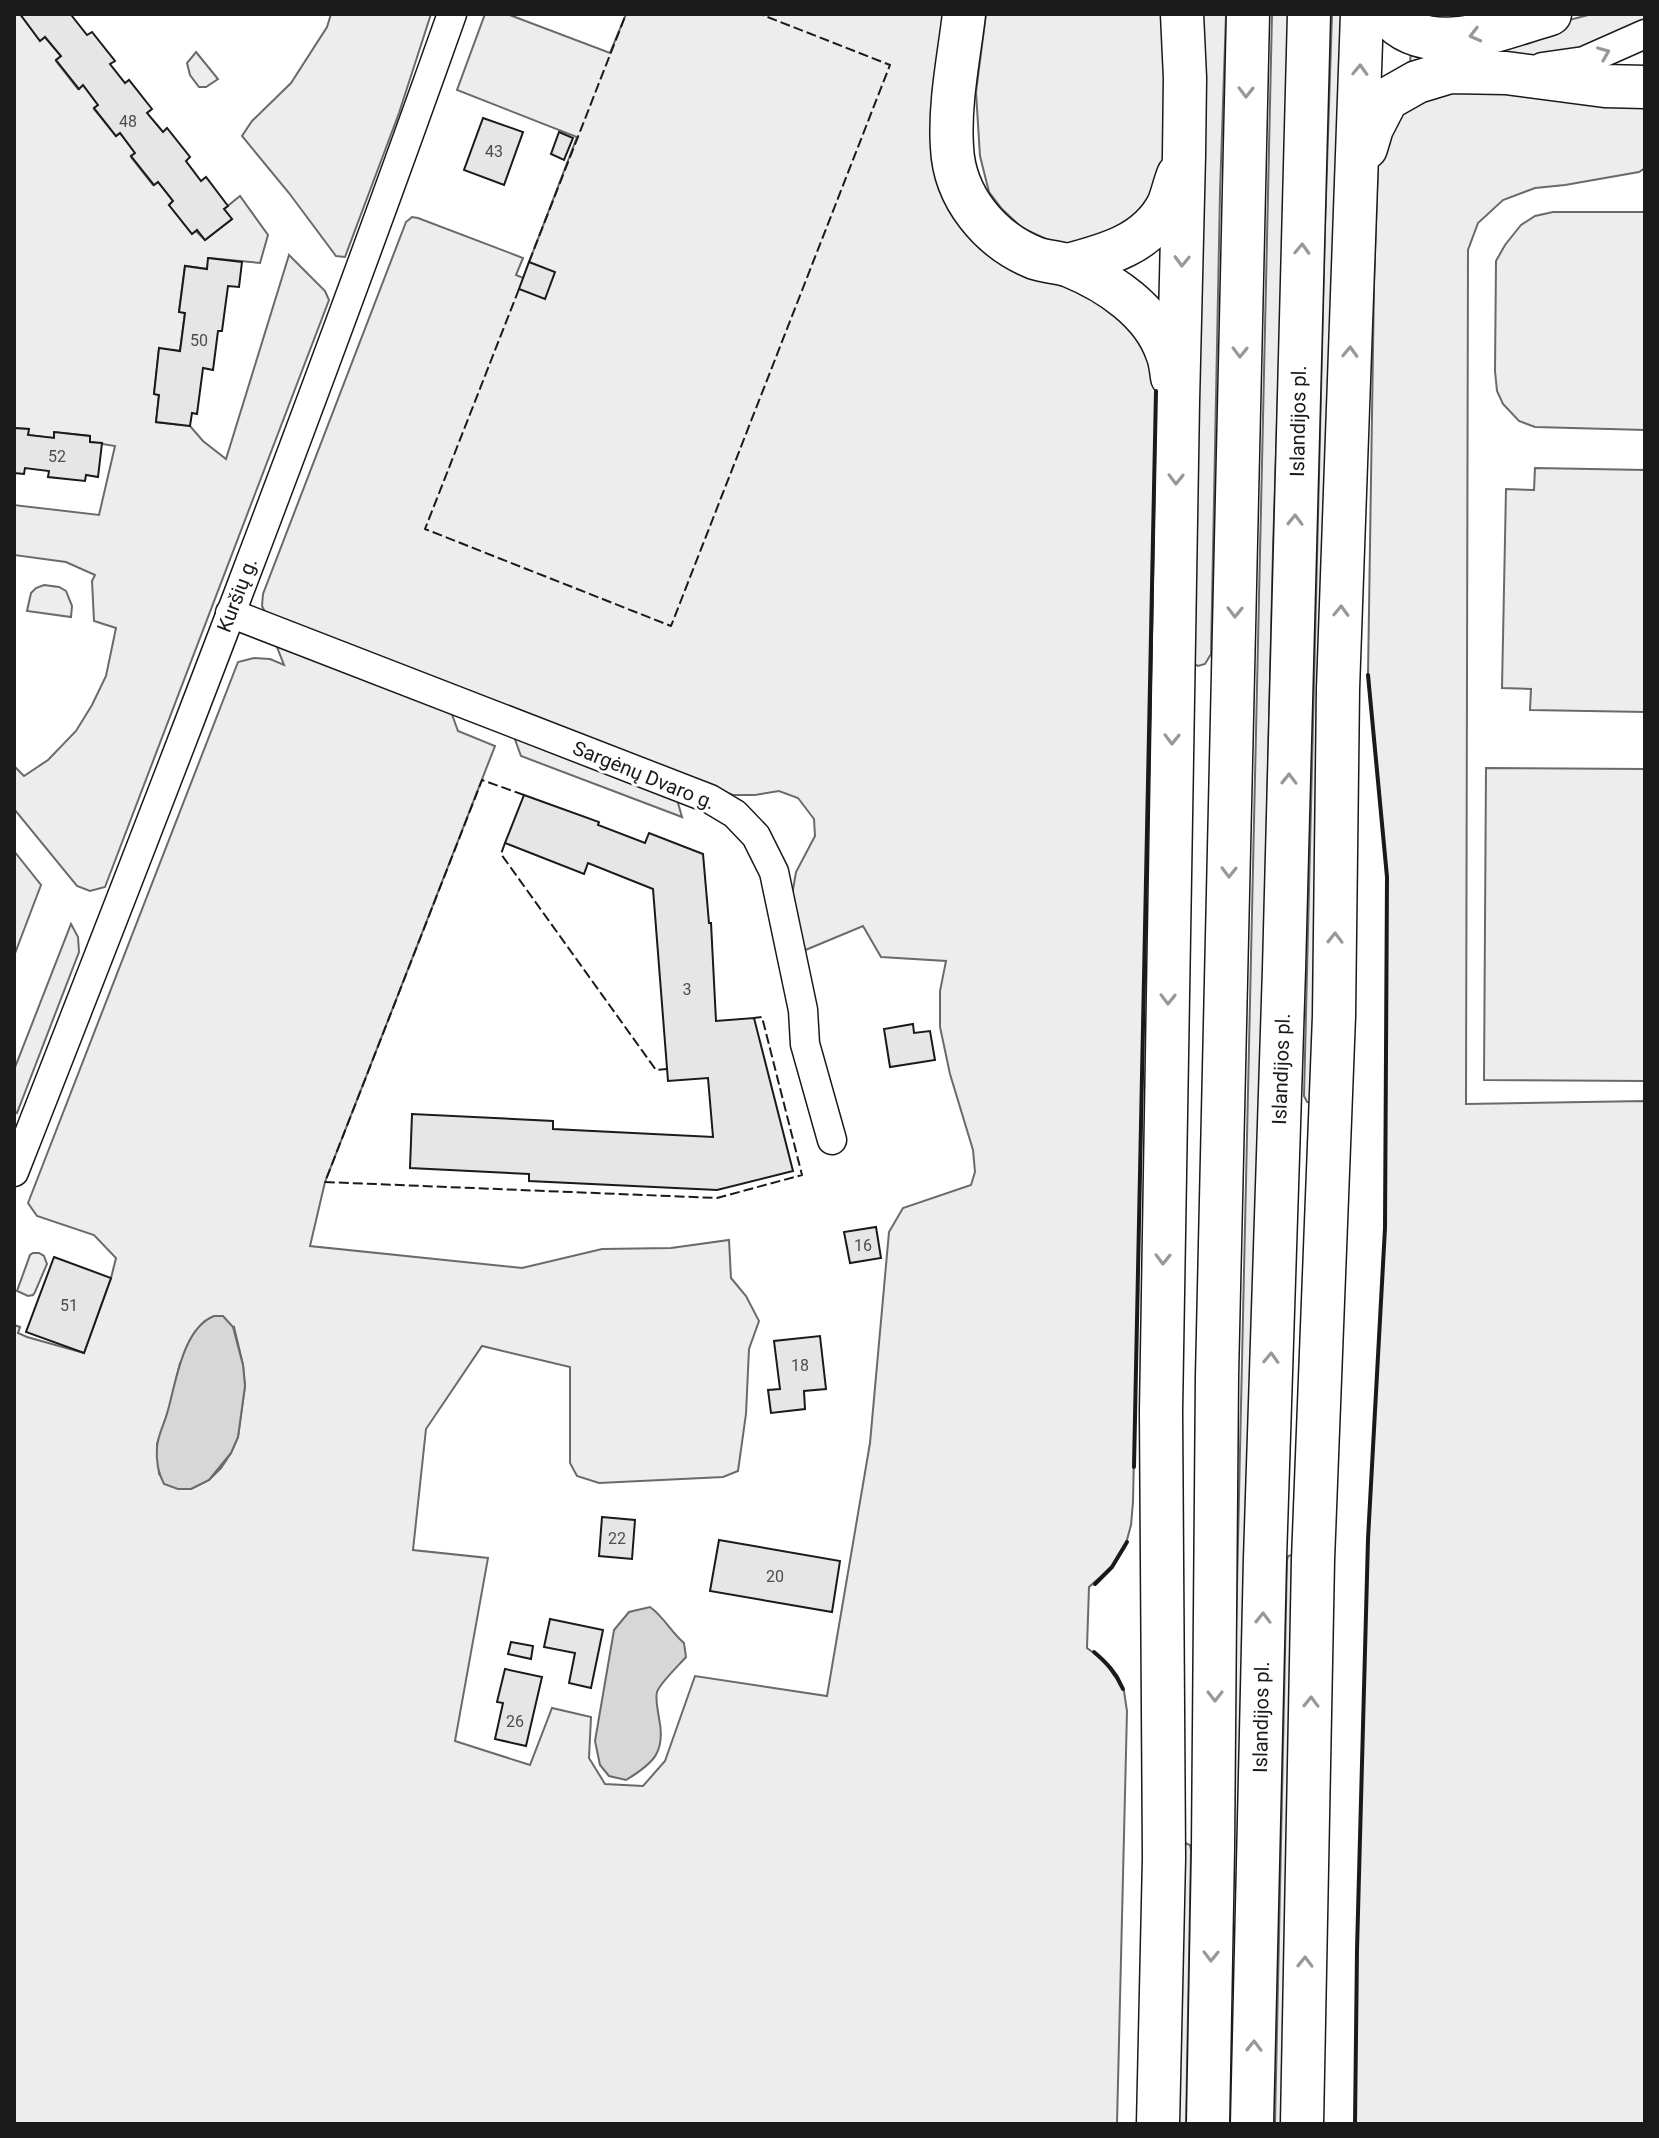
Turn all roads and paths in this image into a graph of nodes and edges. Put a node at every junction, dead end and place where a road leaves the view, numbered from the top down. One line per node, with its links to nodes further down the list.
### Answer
1 (452, 14): 16 (street, Kuršių g.)
2 (964, 14): 14 (highway)
3 (1182, 14): 12 (highway)
4 (1248, 14): 21 (highway, one-way to 21)
5 (1309, 14): 17 (highway, Islandijos pl., one-way to 5)
6 (1362, 14): 13 (highway, one-way to 6)
7 (1387, 14): 8 (highway, one-way to 7)
8 (1550, 14)
9 (1645, 34): 10 (street, one-way to 9)
10 (1506, 73): 11 (highway); 13 (highway)
11 (1645, 87)
12 (1184, 155): 14 (highway); 15 (highway, one-way to 15)
13 (1357, 176): 18 (highway, one-way to 13)
14 (1068, 265): 15 (highway)
15 (1178, 401): 22 (highway, one-way to 22)
16 (230, 613): 19 (street, Sargėnų Dvaro g.); 20 (street, Kuršių g.)
17 (1284, 969): 24 (highway); 30 (highway, Islandijos pl., one-way to 17)
18 (1334, 1016): 24 (highway); 32 (highway)
19 (832, 1140)
20 (14, 1172)
21 (1217, 1376): 23 (highway); 25 (highway)
22 (1161, 1412): 23 (highway); 26 (highway); 27 (highway)
23 (1199, 1538): 25 (highway); 26 (highway)
24 (1313, 1560): 31 (highway, one-way to 24)
25 (1215, 1590): 29 (highway, one-way to 29)
26 (1164, 1858): 28 (highway)
27 (1132, 2124)
28 (1158, 2124)
29 (1208, 2124)
30 (1252, 2124)
31 (1302, 2124)
32 (1330, 2124)

